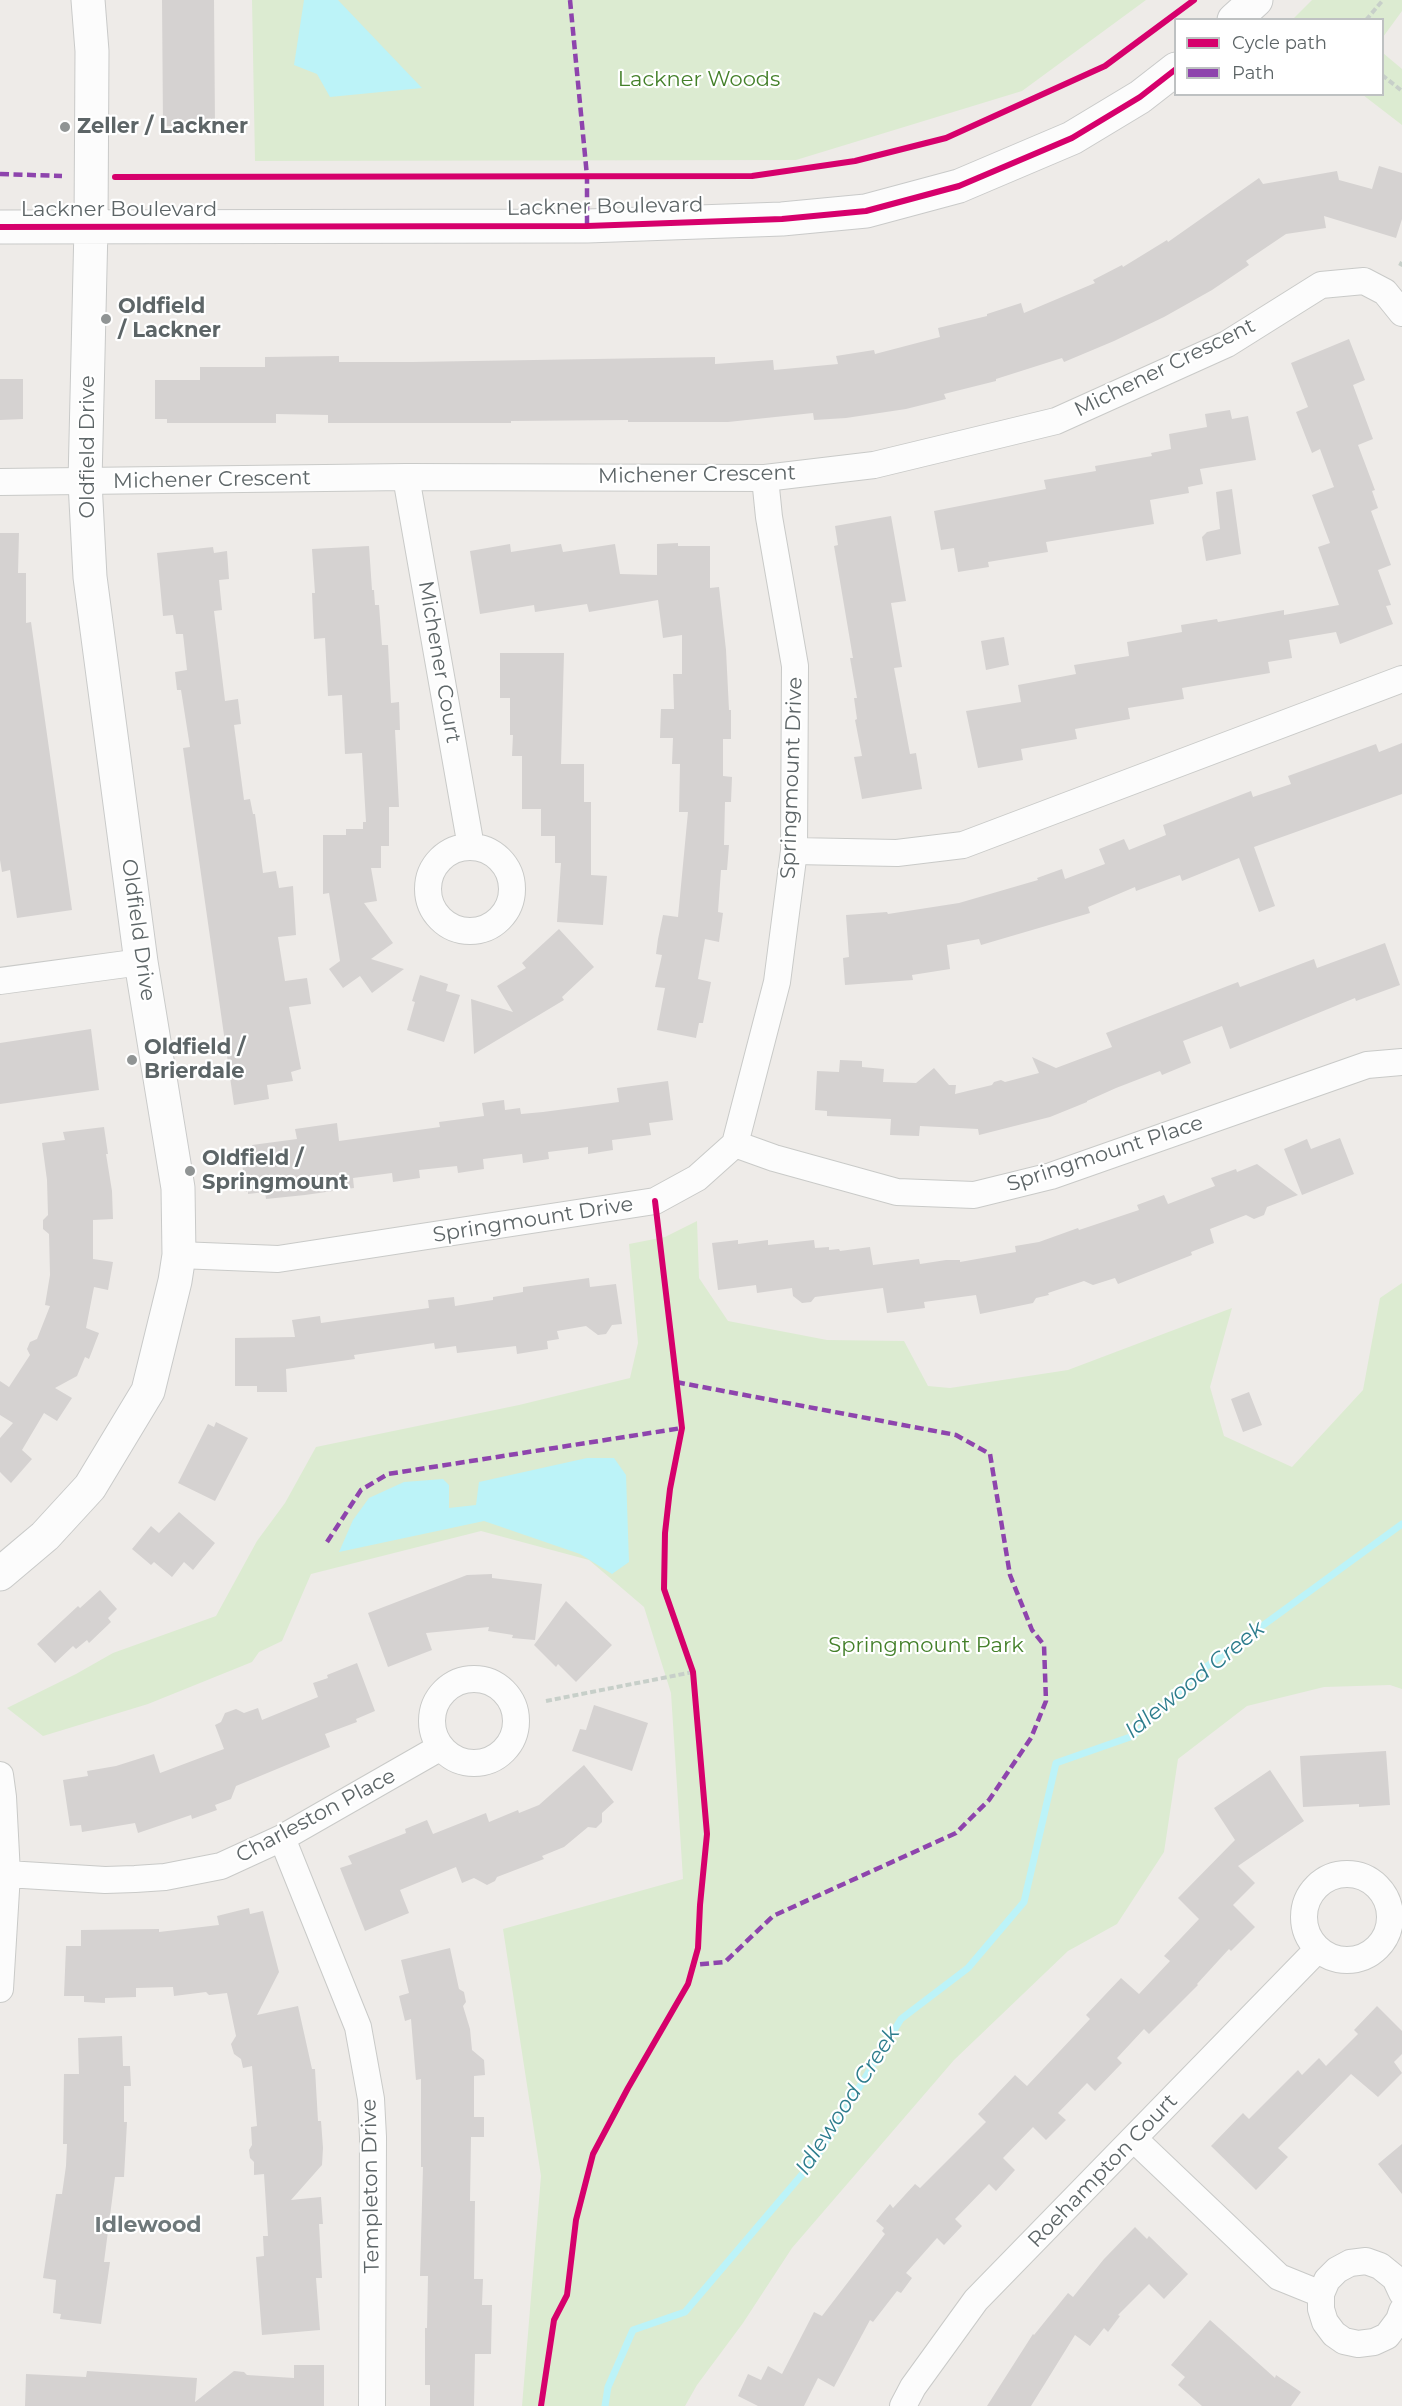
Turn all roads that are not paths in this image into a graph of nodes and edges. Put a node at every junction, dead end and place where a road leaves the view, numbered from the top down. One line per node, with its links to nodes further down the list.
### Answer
1 (88, 0): 6 (street, Oldfield Drive)
2 (1256, 0): 3 (street)
3 (1236, 18)
4 (1174, 71): 6 (street, Lackner Boulevard)
5 (0, 227): 6 (street, Lackner Boulevard)
6 (91, 227): 11 (street, Oldfield Drive)
7 (1402, 313): 9 (street, Michener Crescent)
8 (406, 477): 9 (street, Michener Crescent); 11 (street, Michener Crescent); 13 (street, Michener Court)
9 (765, 478): 14 (street, Springmount Drive)
10 (0, 482): 11 (street, Michener Crescent)
11 (85, 482): 15 (street, Oldfield Drive)
12 (1402, 679): 14 (street)
13 (471, 847)
14 (794, 851): 18 (street, Springmount Drive)
15 (141, 962): 16 (street); 19 (street, Oldfield Drive)
16 (0, 981)
17 (1402, 1062): 18 (street, Springmount Place)
18 (735, 1144): 19 (street, Springmount Drive)
19 (179, 1255): 20 (street, Oldfield Drive)
20 (0, 1574)
21 (441, 1747): 23 (street, Charleston Place)
22 (0, 1775): 24 (street)
23 (282, 1838): 24 (street, Charleston Place); 31 (street, Templeton Drive)
24 (7, 1874): 26 (street)
25 (1318, 1949): 27 (street, Roehampton Court)
26 (0, 1989)
27 (1134, 2139): 29 (street); 32 (street, Roehampton Court)
28 (1402, 2293): 29 (street)
29 (1321, 2294): 30 (street)
30 (1402, 2311)
31 (372, 2406)
32 (903, 2406)

